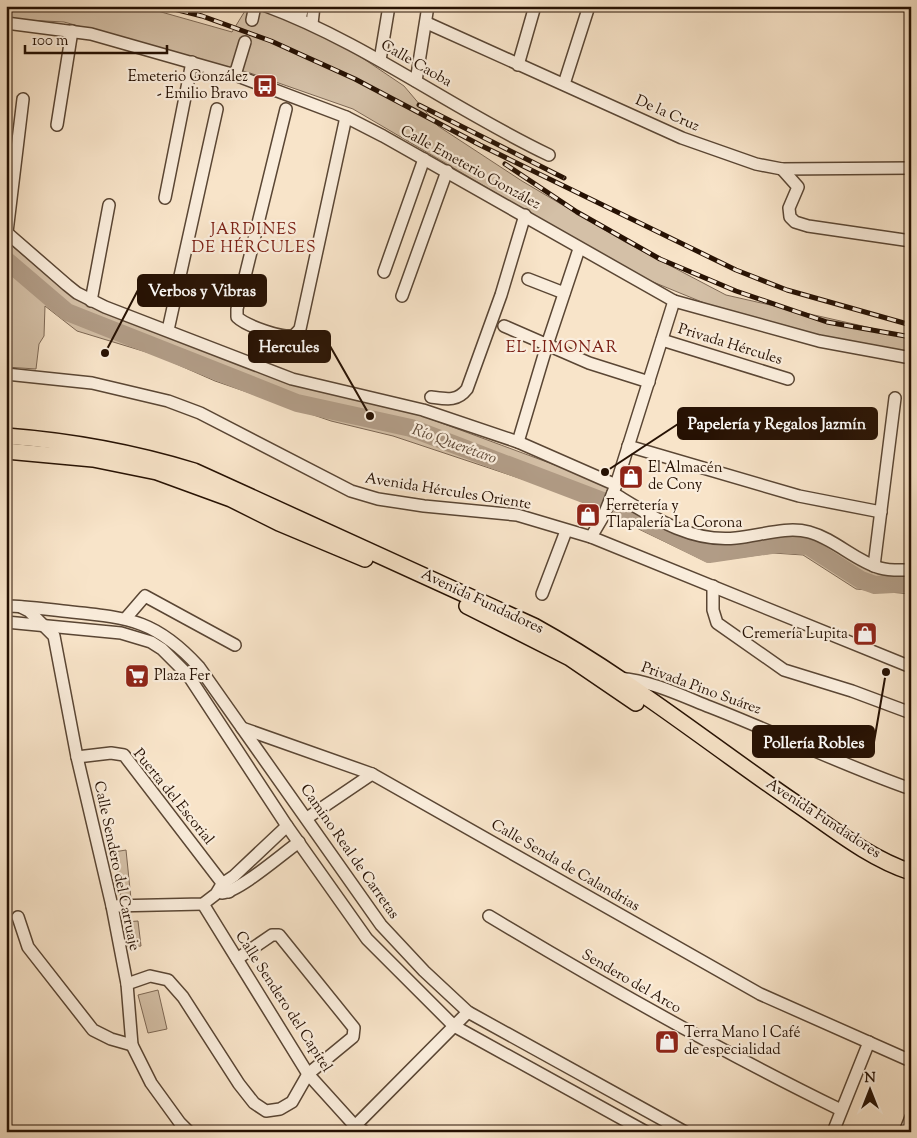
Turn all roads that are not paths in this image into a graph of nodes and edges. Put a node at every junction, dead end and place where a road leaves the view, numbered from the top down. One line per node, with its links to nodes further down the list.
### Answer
1 (255, 6): 10 (street)
2 (266, 6): 9 (street, Calle Caoba)
3 (303, 6): 9 (street)
4 (314, 6): 13 (street)
5 (389, 6): 16 (street)
6 (428, 6): 11 (street)
7 (535, 6): 18 (street)
8 (589, 6): 21 (street)
9 (300, 19): 13 (street, Calle Caoba)
10 (252, 20)
11 (426, 23): 18 (street, De la Cruz); 20 (street)
12 (6, 24): 14 (street, Calle Emeterio González)
13 (312, 24): 16 (street, Calle Caoba)
14 (72, 31): 17 (street, Calle Emeterio González); 26 (street)
15 (245, 42): 19 (street)
16 (380, 60): 20 (street, Calle Caoba)
17 (192, 62): 19 (street, Calle Emeterio González); 32 (street)
18 (518, 65): 21 (street, De la Cruz)
19 (235, 75): 25 (street, Calle Emeterio González)
20 (416, 81): 27 (street, Calle Caoba)
21 (564, 84): 30 (street, De la Cruz)
22 (23, 98): 35 (street)
23 (217, 109): 45 (street)
24 (286, 109): 25 (street)
25 (346, 117): 28 (street, Calle Emeterio González)
26 (57, 125)
27 (549, 155)
28 (424, 159): 31 (street, Calle Emeterio González); 38 (street)
29 (911, 168): 30 (street, De la Cruz)
30 (782, 169): 36 (street)
31 (447, 171): 34 (street, Calle Emeterio González); 41 (street)
32 (165, 198)
33 (109, 205): 42 (street)
34 (525, 215): 37 (street, Calle Emeterio González); 52 (street)
35 (7, 232): 42 (street)
36 (911, 241)
37 (579, 249): 40 (street); 43 (street, Calle Emeterio González)
38 (384, 272)
39 (528, 279): 40 (street)
40 (564, 293): 47 (street)
41 (402, 296)
42 (91, 301): 45 (street)
43 (674, 301): 46 (street); 48 (street, Calle Emeterio González)
44 (504, 326): 47 (street)
45 (168, 330): 55 (street)
46 (662, 340): 50 (street, Privada Hércules); 51 (street)
47 (547, 345): 51 (street); 55 (street)
48 (911, 358)
49 (6, 374): 60 (street, Avenida Hércules Oriente)
50 (788, 379)
51 (650, 382): 56 (street)
52 (431, 397)
53 (895, 398): 59 (street)
54 (6, 436): 76 (main road, Avenida Fundadores)
55 (518, 442): 58 (street)
56 (628, 446): 58 (street); 59 (street)
57 (6, 451): 76 (main road, Avenida Fundadores)
58 (613, 493): 61 (street); 62 (street)
59 (881, 512): 62 (street)
60 (566, 531): 61 (street, Avenida Hércules Oriente); 65 (street)
61 (591, 537): 64 (street, Avenida Hércules Oriente)
62 (874, 566): 63 (street)
63 (911, 570)
64 (713, 586): 75 (street, Avenida Hércules Oriente); 77 (street)
65 (542, 594)
66 (6, 606): 67 (street, Camino Real de Carretas)
67 (20, 606): 68 (street, Camino Real de Carretas); 69 (street, Calle Sendero del Carruaje)
68 (56, 610): 70 (street, Camino Real de Carretas); 73 (street)
69 (31, 613): 71 (street); 72 (street, Calle Sendero del Carruaje)
70 (126, 618): 74 (street); 78 (street, Camino Real de Carretas)
71 (12, 623): 72 (street)
72 (43, 625): 73 (street); 79 (street, Calle Sendero del Carruaje)
73 (58, 627): 83 (street)
74 (235, 645)
75 (911, 667)
76 (615, 682): 81 (street, Privada Pino Suárez); 85 (main road, Avenida Fundadores); 86 (main road, Avenida Fundadores)
77 (911, 713)
78 (242, 728): 80 (street, Calle Senda de Calandrias); 82 (street, Camino Real de Carretas)
79 (77, 757): 87 (street, Puerta del Escorial); 89 (street, Calle Sendero del Carruaje)
80 (372, 774): 82 (street); 96 (street, Calle Senda de Calandrias)
81 (911, 789)
82 (307, 818): 94 (street, Camino Real de Carretas)
83 (286, 826): 84 (street); 87 (street)
84 (299, 842): 87 (street); 95 (street)
85 (911, 872)
86 (911, 882)
87 (222, 890): 88 (street)
88 (203, 904): 89 (street); 92 (street, Calle Sendero del Capitel)
89 (112, 906): 93 (street, Calle Sendero del Carruaje)
90 (489, 916): 100 (street, Sendero del Arco)
91 (18, 917): 97 (street)
92 (237, 959): 99 (street, Calle Sendero del Capitel); 99 (street)
93 (126, 984): 97 (street, Calle Sendero del Carruaje); 99 (street)
94 (468, 1012): 95 (street); 101 (street, Camino Real de Carretas)
95 (454, 1026): 103 (street); 105 (street)
96 (869, 1042): 98 (street, Calle Senda de Calandrias); 100 (street)
97 (132, 1045): 104 (street, Calle Sendero del Carruaje)
98 (911, 1061)
99 (308, 1074): 103 (street, Calle Sendero del Capitel)
100 (840, 1110): 107 (street)
101 (656, 1115): 105 (street); 106 (street, Camino Real de Carretas)
102 (911, 1117): 108 (street)
103 (357, 1130)
104 (189, 1132)
105 (646, 1132)
106 (684, 1132)
107 (833, 1132)
108 (905, 1132)

